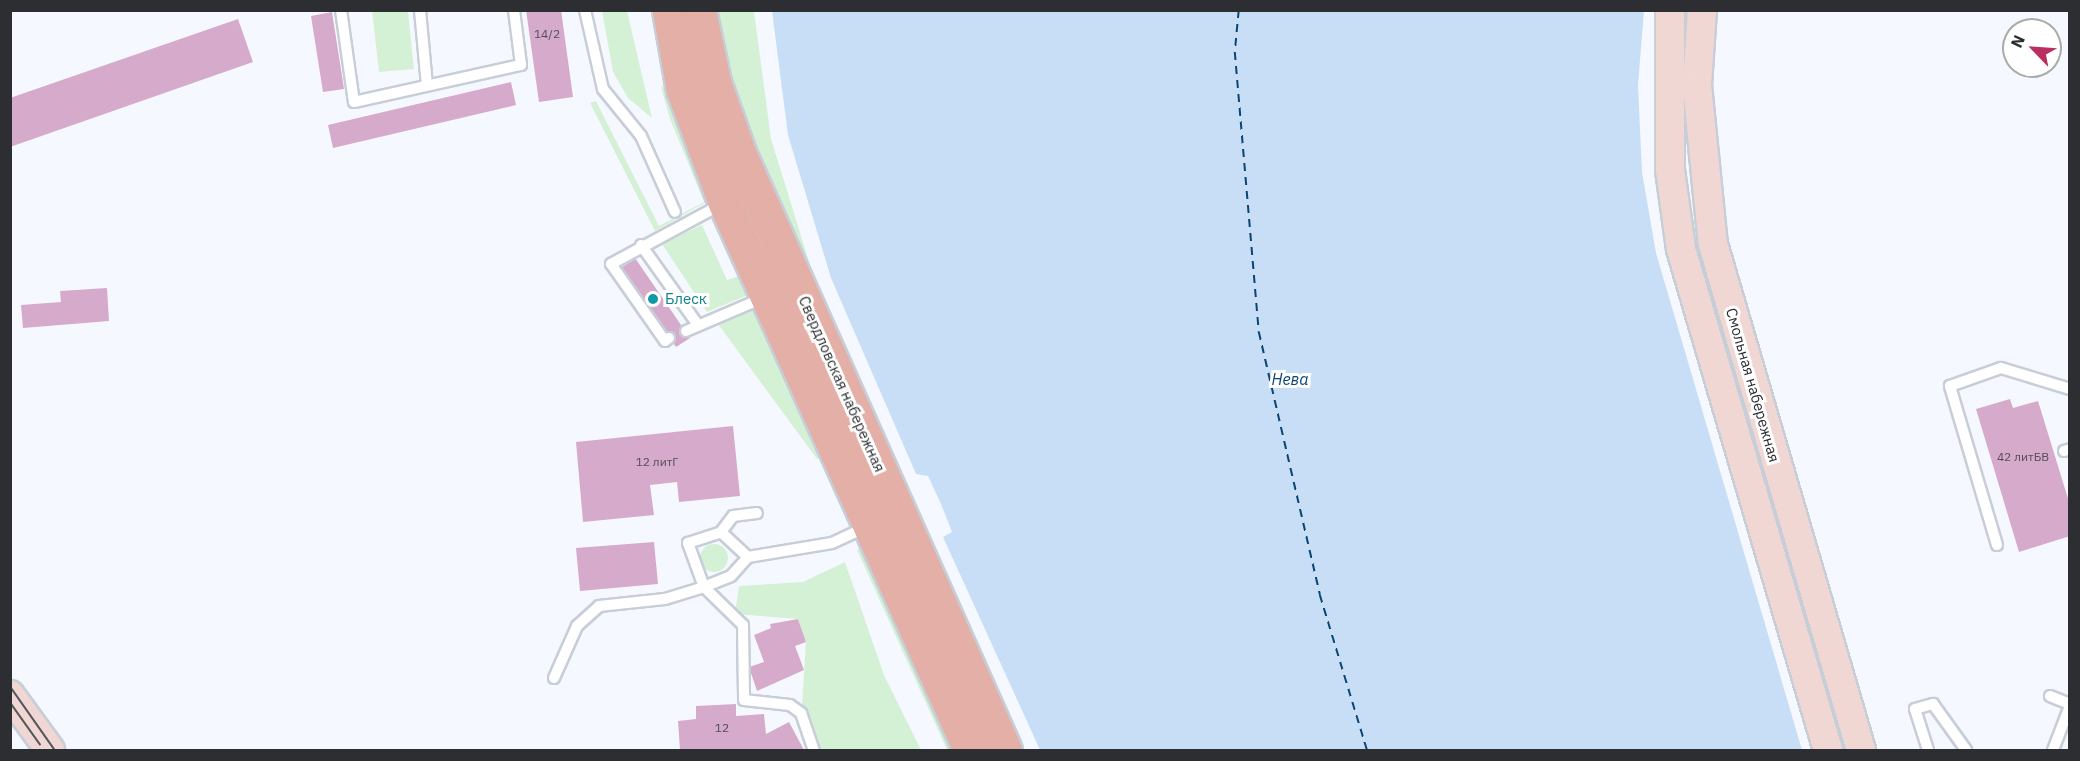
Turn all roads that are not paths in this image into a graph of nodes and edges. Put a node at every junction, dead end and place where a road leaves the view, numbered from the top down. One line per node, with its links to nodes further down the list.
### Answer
1 (341, 10): 9 (lane)
2 (420, 10): 9 (lane)
3 (514, 10): 9 (lane)
4 (585, 10): 11 (lane)
5 (669, 10): 10 (main road, Свердловская набережная)
6 (699, 10): 31 (main road, Свердловская набережная)
7 (1670, 10): 32 (main road, Смольная набережная)
8 (1702, 10): 33 (main road, Смольная набережная)
9 (427, 85)
10 (725, 202): 12 (lane); 13 (main road, Свердловская набережная)
11 (675, 212)
12 (641, 245): 14 (lane); 16 (lane)
13 (768, 296): 14 (lane); 19 (main road, Свердловская набережная)
14 (698, 325): 15 (lane)
15 (686, 331)
16 (669, 338)
17 (2070, 389): 21 (lane)
18 (757, 513): 20 (lane)
19 (870, 525): 22 (lane); 30 (main road, Свердловская набережная)
20 (721, 532): 22 (lane); 23 (lane)
21 (1997, 545)
22 (748, 556): 23 (lane)
23 (704, 587): 24 (lane); 29 (lane)
24 (554, 678)
25 (10, 695): 28 (main road)
26 (2050, 696): 27 (lane)
27 (2070, 705): 36 (lane)
28 (50, 750)
29 (814, 750)
30 (970, 750)
31 (1005, 750)
32 (1828, 750)
33 (1861, 750)
34 (1928, 750): 35 (lane)
35 (1966, 750)
36 (2053, 750)

